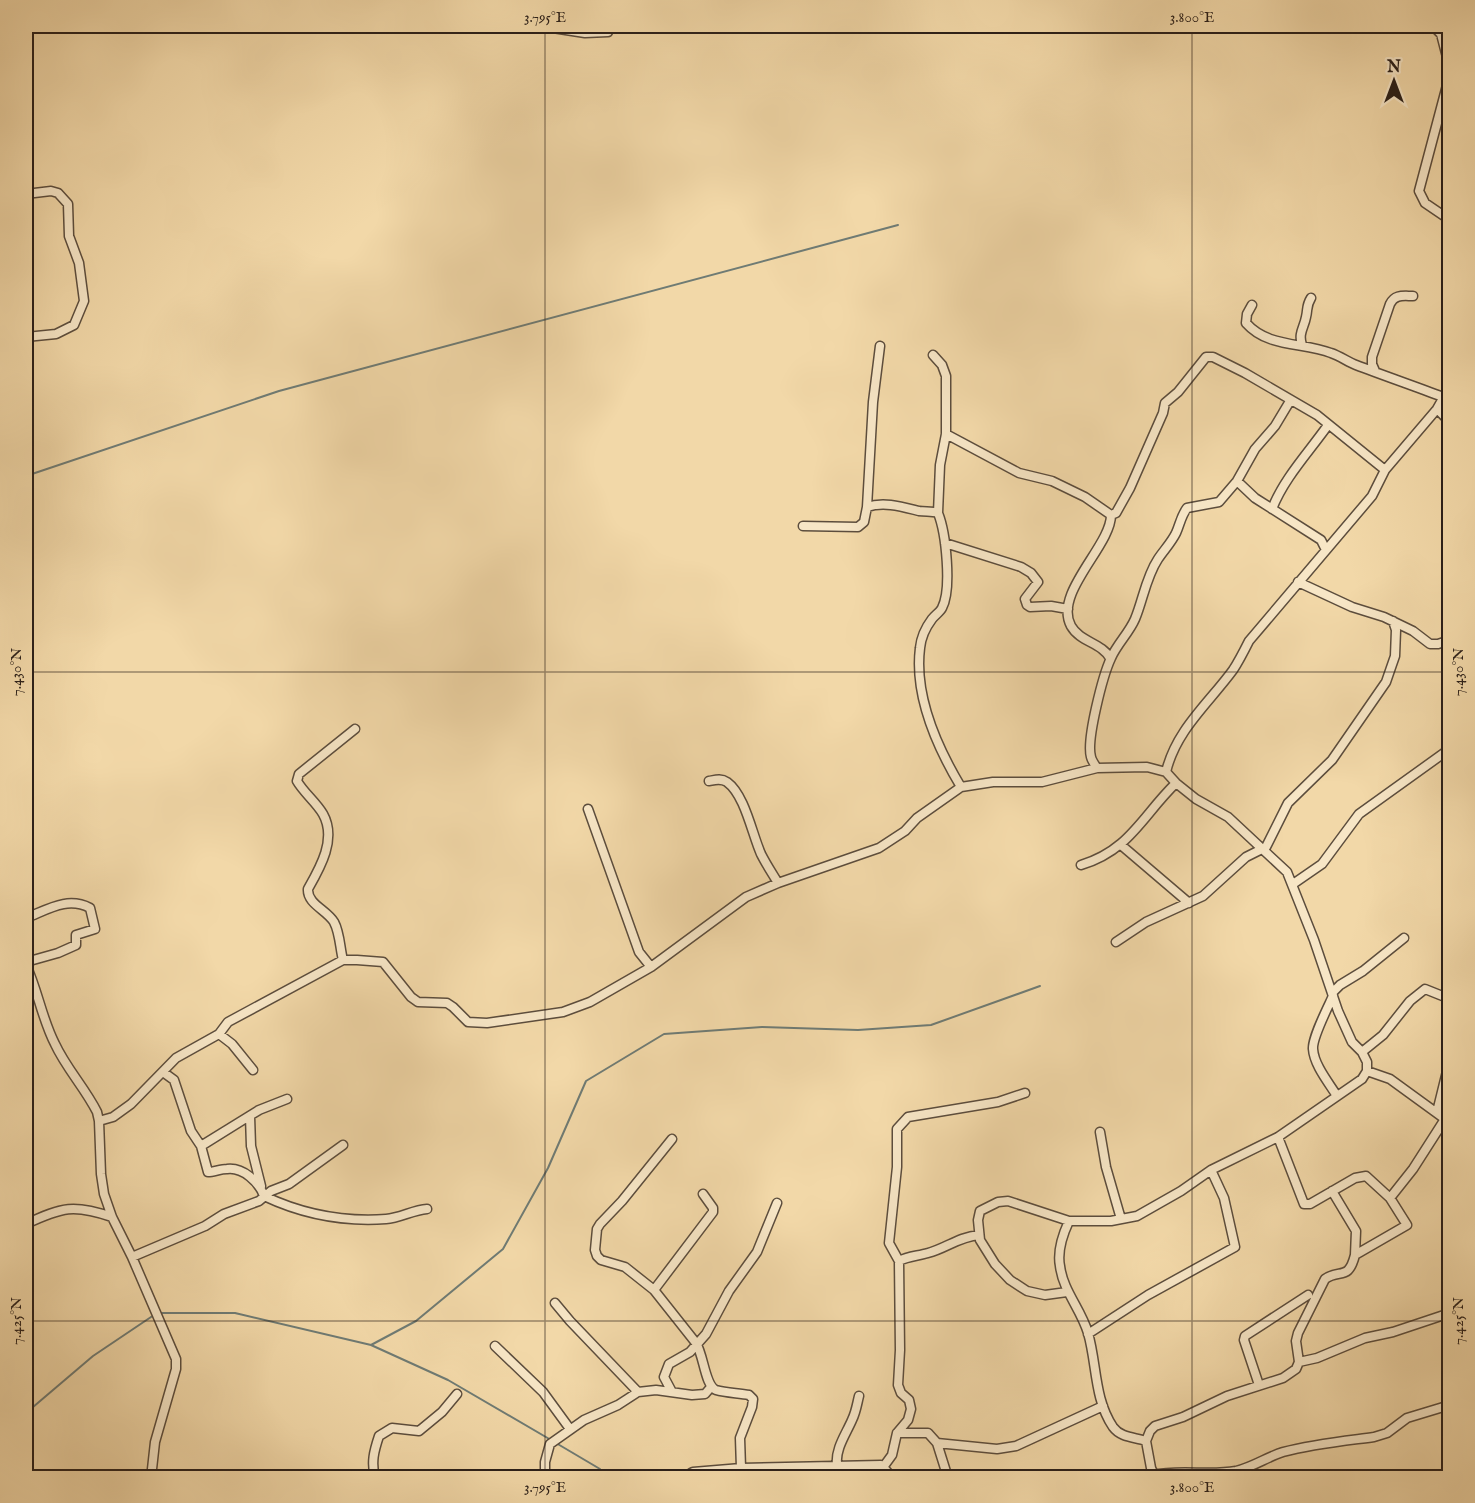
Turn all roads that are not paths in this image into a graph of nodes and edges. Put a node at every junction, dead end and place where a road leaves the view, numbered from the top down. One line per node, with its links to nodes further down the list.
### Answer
1 (540, 26): 2 (street)
2 (610, 26)
3 (1433, 26): 4 (street)
4 (1445, 34): 5 (street)
5 (1449, 69)
6 (1449, 74): 8 (street)
7 (26, 194): 12 (street)
8 (1449, 220)
9 (1413, 296): 16 (street)
10 (1311, 298): 13 (street)
11 (1252, 305): 13 (street)
12 (26, 337)
13 (1302, 345): 16 (street)
14 (880, 346): 26 (street)
15 (933, 355): 23 (street)
16 (1375, 371): 18 (street)
17 (1449, 386): 18 (street)
18 (1443, 398): 20 (street)
19 (1290, 401): 22 (street); 25 (street); 29 (street)
20 (1437, 409): 21 (street); 24 (street)
21 (1449, 422)
22 (1328, 425): 24 (street); 27 (street)
23 (946, 434): 28 (street); 29 (street)
24 (1385, 470): 32 (street)
25 (1237, 481): 27 (street); 37 (street)
26 (867, 507): 28 (street); 30 (street)
27 (1272, 509): 32 (street)
28 (938, 513): 31 (street)
29 (1111, 515): 34 (street)
30 (803, 526)
31 (945, 543): 34 (street); 44 (street)
32 (1326, 550): 33 (street)
33 (1298, 582): 35 (street); 41 (street)
34 (1068, 609): 37 (street)
35 (1393, 621): 36 (street); 47 (street)
36 (1449, 640)
37 (1110, 658): 40 (street)
38 (355, 729): 55 (street)
39 (1444, 753): 50 (street)
40 (1097, 768): 41 (street); 44 (street)
41 (1166, 772): 43 (street)
42 (708, 781): 49 (street)
43 (1176, 783): 46 (street); 47 (street)
44 (961, 787): 49 (street)
45 (588, 809): 57 (street)
46 (1121, 844): 48 (street); 51 (street)
47 (1262, 849): 50 (street); 51 (street)
48 (1081, 865)
49 (778, 883): 57 (street)
50 (1293, 885): 58 (street)
51 (1189, 903): 54 (street)
52 (26, 918): 56 (street)
53 (1404, 938): 58 (street)
54 (1116, 942)
55 (343, 960): 57 (street); 60 (street)
56 (26, 964): 72 (street)
57 (651, 967)
58 (1333, 995): 61 (street); 67 (street)
59 (1449, 999): 61 (street)
60 (219, 1034): 63 (street); 65 (street)
61 (1362, 1052): 64 (street)
62 (1449, 1059): 69 (street)
63 (253, 1070)
64 (1367, 1071): 67 (street); 69 (street)
65 (163, 1072): 72 (street); 77 (street)
66 (1025, 1093): 92 (street)
67 (1337, 1096): 74 (street)
68 (287, 1099): 70 (street)
69 (1437, 1112): 71 (street)
70 (250, 1116): 77 (street); 80 (street)
71 (1447, 1119): 82 (street)
72 (99, 1121): 85 (street)
73 (1100, 1132): 86 (street)
74 (1278, 1137): 78 (street); 79 (street)
75 (672, 1139): 93 (street)
76 (344, 1145): 80 (street)
77 (201, 1146): 80 (street)
78 (1211, 1170): 86 (street); 98 (street)
79 (1332, 1191): 82 (street); 90 (street)
80 (263, 1193): 84 (street); 91 (street)
81 (704, 1194): 93 (street)
82 (1390, 1198): 90 (street)
83 (777, 1203): 99 (street)
84 (427, 1209)
85 (112, 1217): 88 (street); 91 (street)
86 (1121, 1219): 87 (street)
87 (1069, 1221): 89 (street); 94 (street)
88 (26, 1224)
89 (979, 1235): 92 (street); 94 (street)
90 (1355, 1255): 101 (street)
91 (132, 1257): 118 (street)
92 (899, 1262): 111 (street)
93 (654, 1290): 99 (street)
94 (1067, 1292): 98 (street)
95 (1308, 1294): 102 (street)
96 (555, 1303): 104 (street)
97 (1449, 1313): 101 (street)
98 (1088, 1334): 109 (street)
99 (696, 1343): 103 (street); 105 (street)
100 (495, 1346): 110 (street)
101 (1299, 1362): 102 (street)
102 (1259, 1385): 112 (street)
103 (711, 1387): 105 (street); 116 (street)
104 (638, 1392): 105 (street); 110 (street)
105 (672, 1392)
106 (457, 1394): 119 (street)
107 (859, 1396): 114 (street)
108 (1449, 1405): 117 (street)
109 (1103, 1406): 112 (street); 113 (street)
110 (570, 1429): 120 (street)
111 (897, 1433): 113 (street); 115 (street)
112 (1146, 1441): 117 (street)
113 (937, 1443): 123 (street)
114 (837, 1465): 115 (street); 116 (street)
115 (884, 1466): 122 (street)
116 (741, 1468): 121 (street)
117 (1154, 1476)
118 (152, 1478)
119 (375, 1478)
120 (546, 1478)
121 (691, 1478)
122 (893, 1478)
123 (948, 1478)

